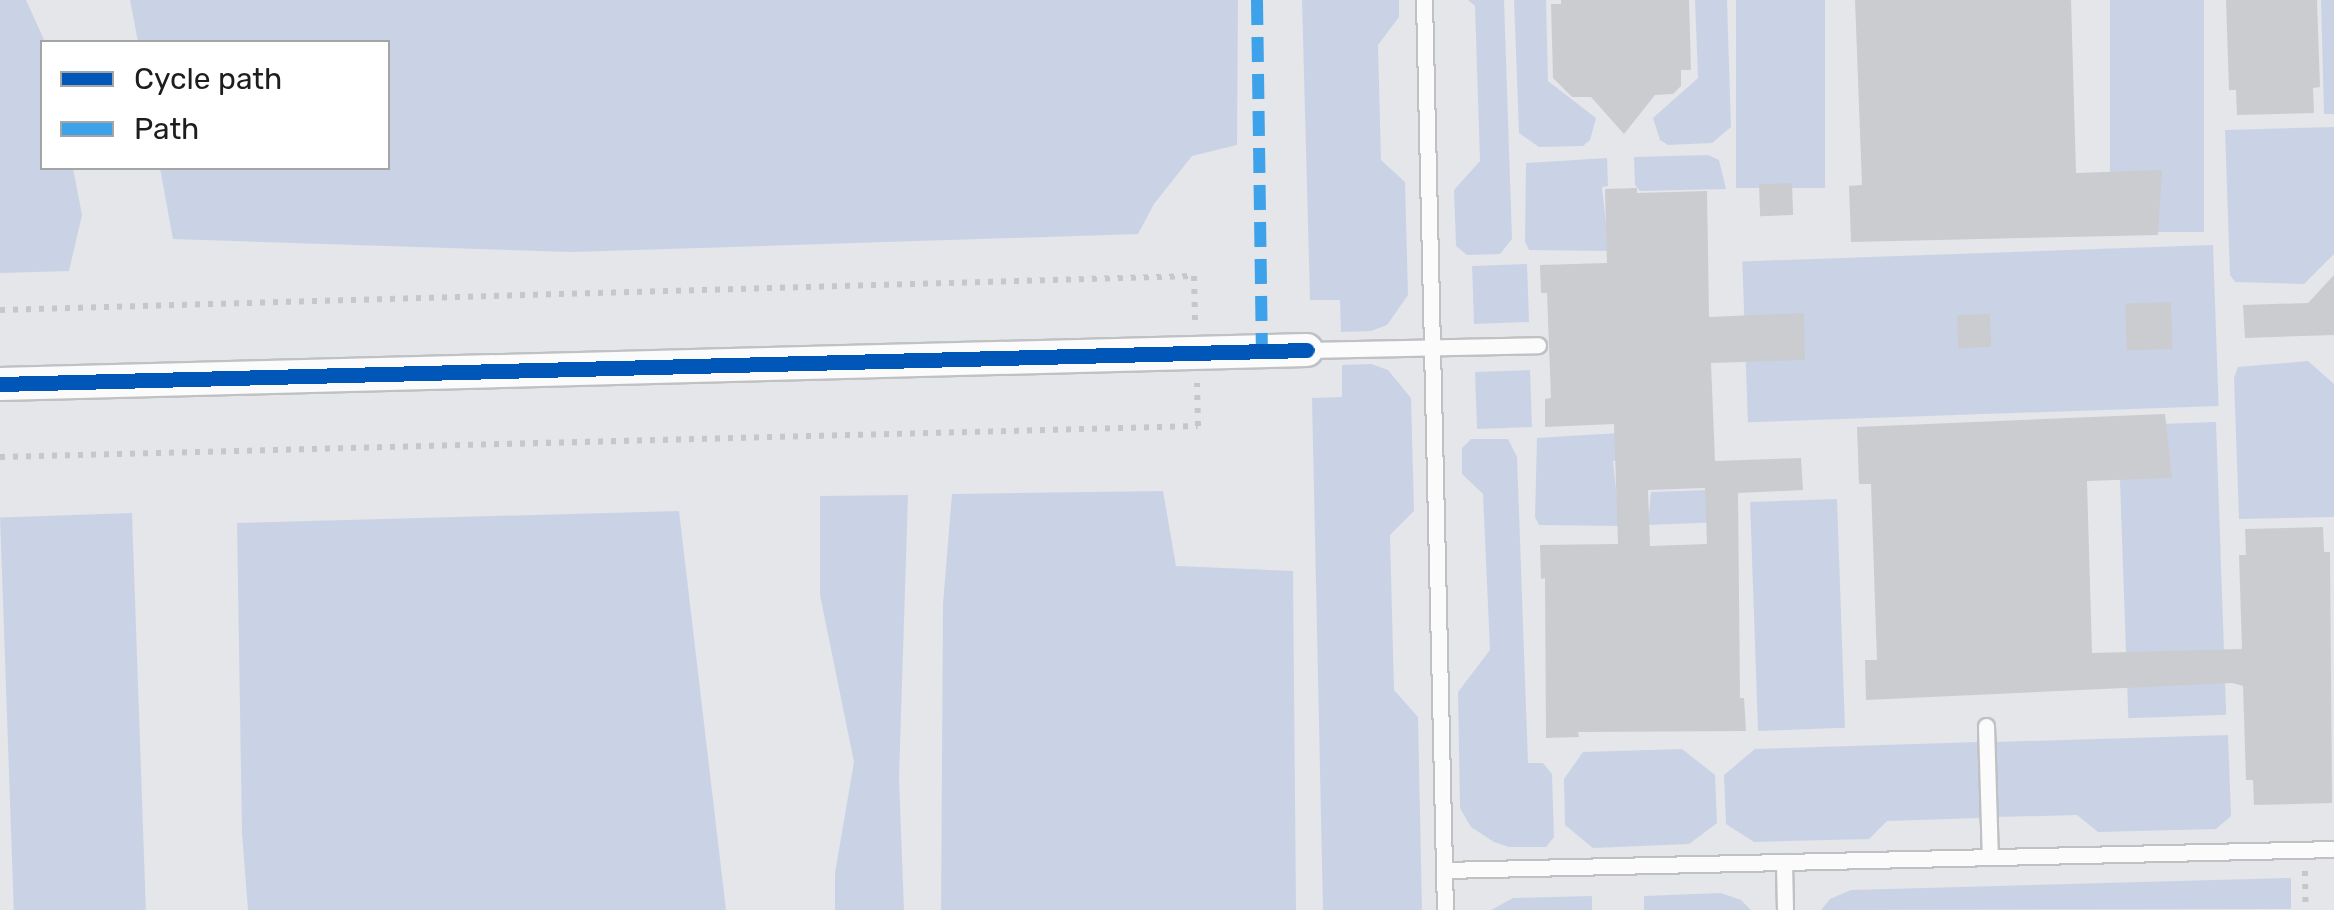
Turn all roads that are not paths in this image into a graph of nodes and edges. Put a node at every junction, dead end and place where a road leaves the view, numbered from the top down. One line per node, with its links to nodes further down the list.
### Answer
1 (1424, 0): 3 (lane)
2 (1538, 346): 3 (lane)
3 (1432, 349): 4 (lane); 10 (lane)
4 (1307, 350): 5 (street)
5 (0, 384)
6 (1986, 726): 8 (lane)
7 (2334, 849): 8 (lane)
8 (1990, 857): 9 (lane)
9 (1784, 862): 10 (lane); 12 (lane)
10 (1444, 870): 11 (lane)
11 (1445, 910)
12 (1785, 910)

